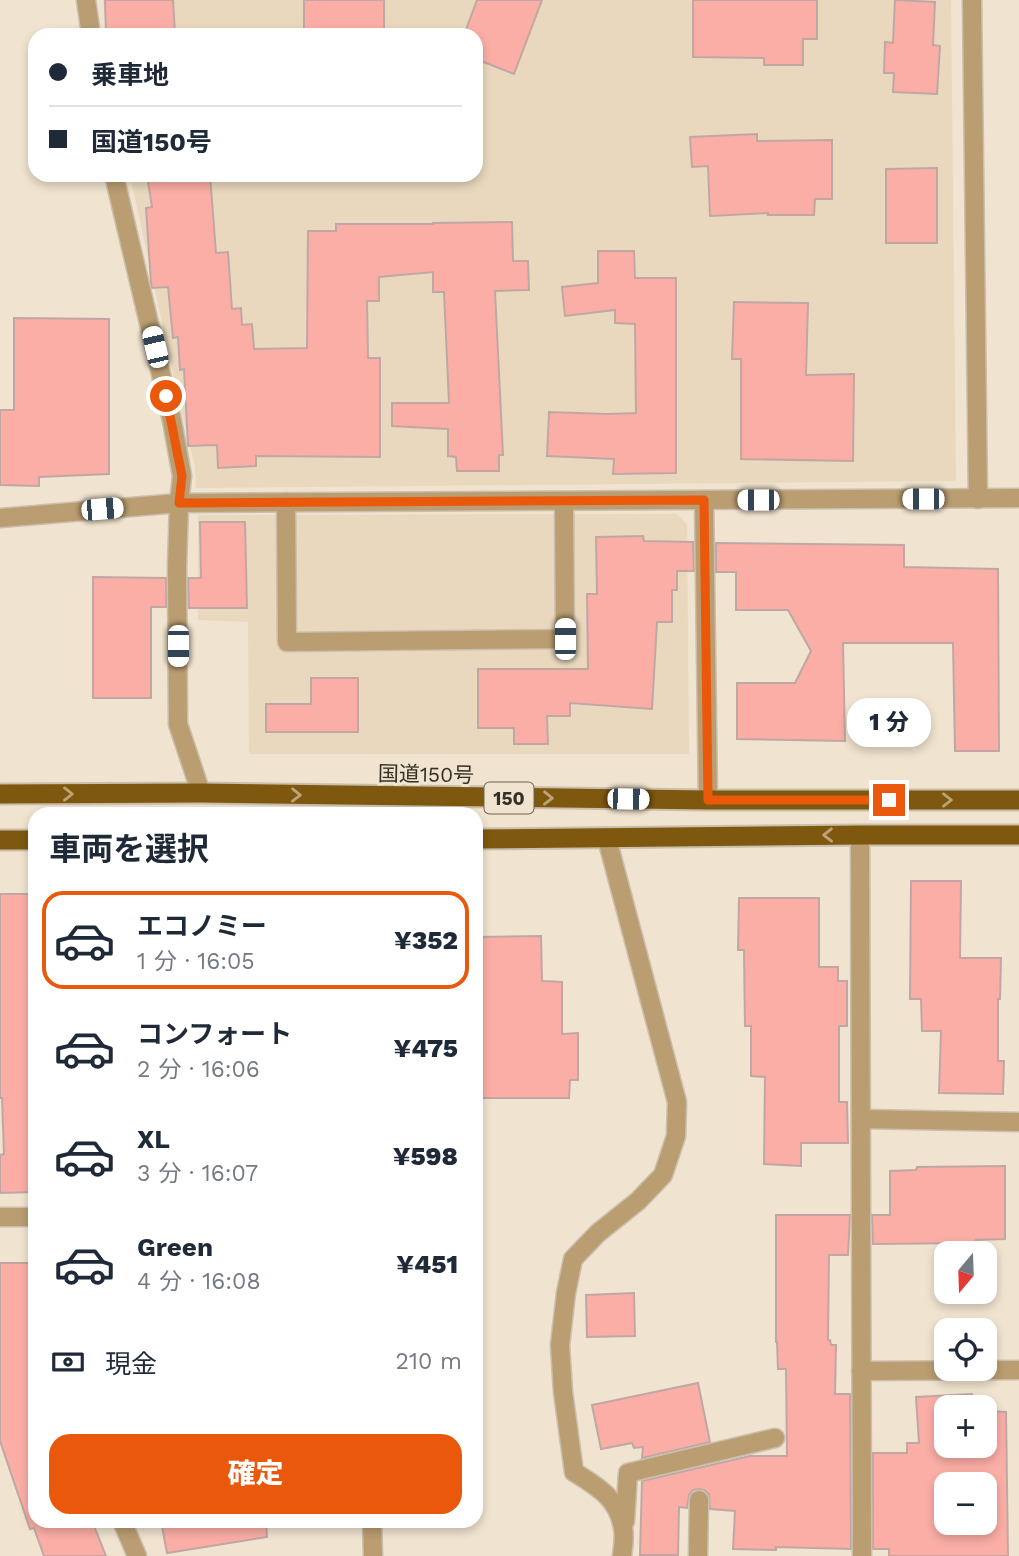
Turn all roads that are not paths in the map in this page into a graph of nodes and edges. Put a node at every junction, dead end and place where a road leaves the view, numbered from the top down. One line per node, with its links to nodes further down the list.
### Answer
1 (86, 0): 3 (street)
2 (972, 0): 6 (street)
3 (90, 28)
4 (116, 182): 10 (street)
5 (1019, 498): 6 (street)
6 (978, 499): 7 (street)
7 (704, 500): 8 (street); 14 (street)
8 (564, 501): 9 (street); 9 (street)
9 (286, 502): 10 (street)
10 (179, 503): 11 (street); 12 (street)
11 (0, 518)
12 (201, 793): 13 (highway, 国道150号 / 150, one-way to 12); 14 (highway, 国道150号 / 150, one-way to 14)
13 (0, 794)
14 (708, 800): 15 (highway, 国道150号 / 150, one-way to 15)
15 (1019, 800)
16 (860, 835): 17 (highway, 150); 19 (highway, 150, one-way to 19); 22 (street)
17 (1019, 835)
18 (483, 839): 19 (highway, 150)
19 (607, 839): 32 (street)
20 (0, 840): 21 (highway)
21 (28, 840)
22 (862, 1119): 23 (street); 27 (street)
23 (1019, 1122)
24 (0, 1217): 25 (street)
25 (28, 1217)
26 (1019, 1370): 27 (street)
27 (861, 1371): 37 (street)
28 (775, 1438): 32 (street)
29 (699, 1500): 36 (street)
30 (125, 1528): 33 (street)
31 (372, 1528): 34 (street)
32 (624, 1530): 35 (street)
33 (137, 1556)
34 (373, 1556)
35 (622, 1556)
36 (698, 1556)
37 (862, 1556)

